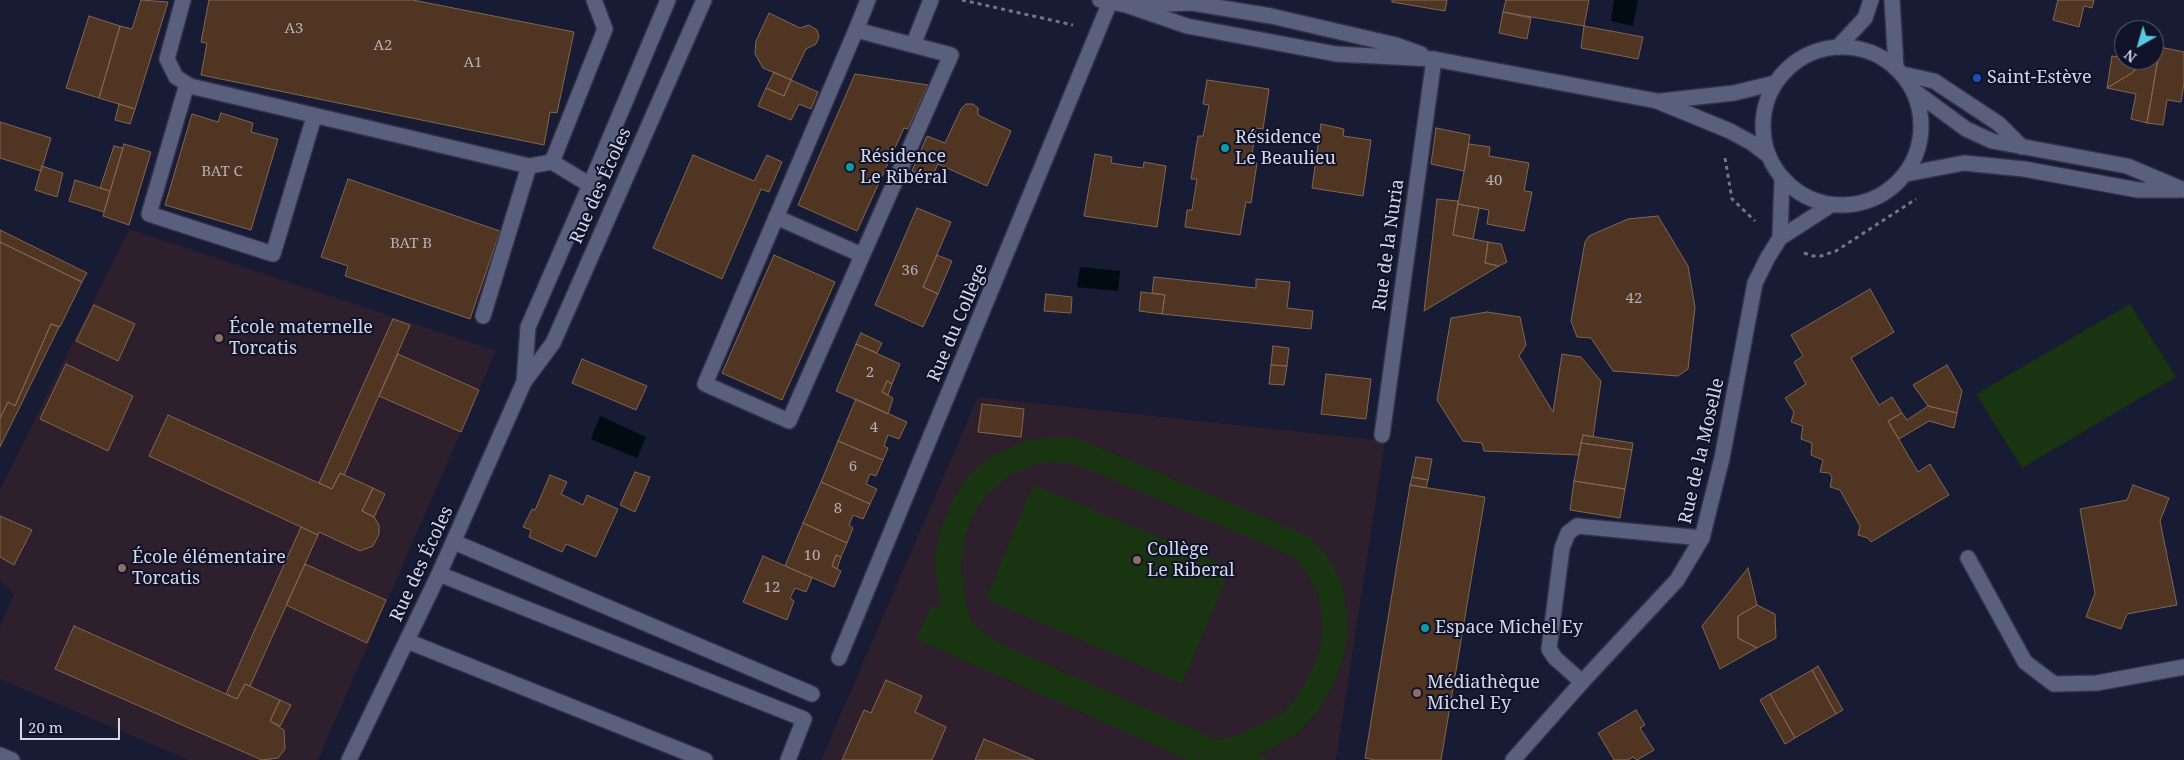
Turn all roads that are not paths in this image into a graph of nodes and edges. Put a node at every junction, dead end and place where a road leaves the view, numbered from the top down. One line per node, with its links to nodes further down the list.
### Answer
1 (183, 0): 16 (street)
2 (594, 0): 23 (street)
3 (668, 0): 27 (street, Rue des Écoles)
4 (704, 0): 34 (street, Rue des Écoles)
5 (868, 0): 11 (street)
6 (931, 0): 12 (street)
7 (1871, 0): 13 (street)
8 (1892, 0): 15 (street)
9 (1105, 1): 10 (street); 41 (street, Rue du Collège)
10 (1126, 5): 14 (street); 14 (street)
11 (856, 30): 12 (street); 30 (street)
12 (913, 45): 32 (street)
13 (1838, 47): 15 (street); 17 (street)
14 (1434, 59): 19 (street); 35 (street, Rue de la Nuria)
15 (1899, 71): 18 (street); 21 (street)
16 (187, 84): 20 (street); 20 (street)
17 (1775, 84): 19 (street); 22 (street)
18 (1913, 90): 21 (street); 25 (street)
19 (1657, 101): 22 (street)
20 (314, 116): 24 (street)
21 (2022, 147): 28 (street)
22 (1769, 156): 26 (street)
23 (552, 162): 24 (street); 27 (street)
24 (529, 166): 33 (street)
25 (1906, 174): 28 (street); 29 (street)
26 (1782, 178): 29 (street); 31 (street, Rue de la Moselle)
27 (590, 185): 34 (street, Rue des Écoles)
28 (2184, 190)
29 (1831, 205): 31 (street, Rue de la Moselle)
30 (776, 217): 32 (street); 32 (street)
31 (1780, 238): 36 (street, Rue de la Moselle)
32 (862, 256)
33 (483, 316)
34 (524, 382): 37 (street, Rue des Écoles)
35 (1382, 435)
36 (1702, 538): 43 (street, Rue de la Moselle); 43 (street)
37 (454, 542): 39 (street, Rue des Écoles); 44 (street)
38 (1968, 558): 42 (street)
39 (439, 574): 40 (street, Rue des Écoles); 49 (street)
40 (407, 641): 47 (street, Rue des Écoles); 48 (street)
41 (839, 658)
42 (2184, 667)
43 (1582, 682): 50 (street, Rue de la Moselle)
44 (812, 694)
45 (0, 755): 46 (street)
46 (12, 760)
47 (349, 760)
48 (705, 760)
49 (788, 760)
50 (1514, 760)

